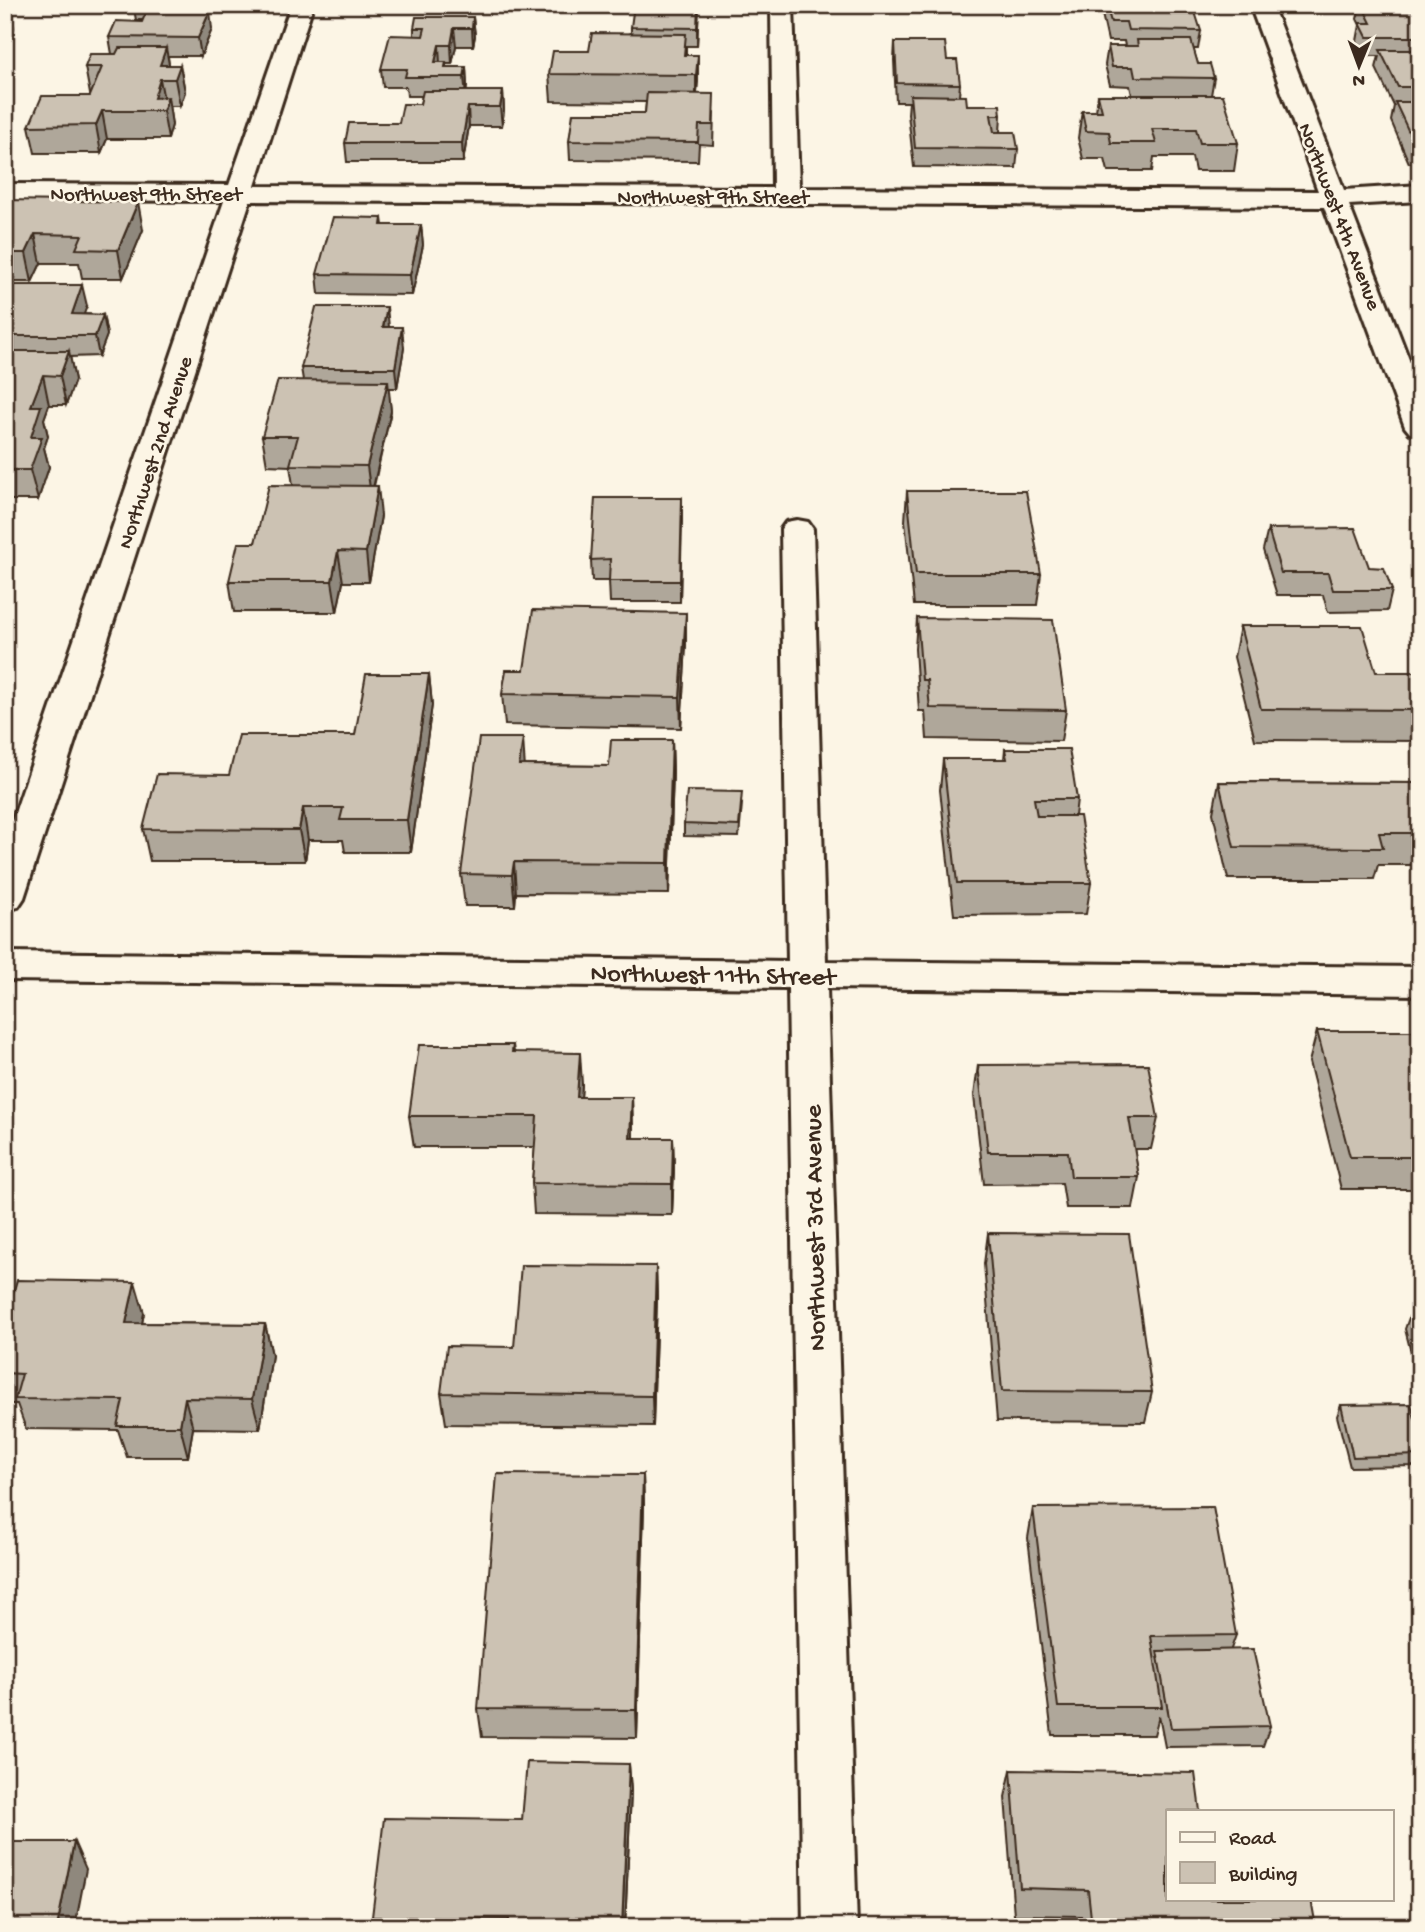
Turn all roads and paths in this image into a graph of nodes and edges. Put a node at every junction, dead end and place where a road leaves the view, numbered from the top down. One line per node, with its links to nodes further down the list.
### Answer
1 (302, 5): 5 (street, Northwest 2nd Avenue)
2 (782, 5): 7 (street)
3 (1261, 5): 8 (street, Northwest 4th Avenue)
4 (5, 192): 5 (street, Northwest 9th Street)
5 (240, 193): 7 (street, Northwest 9th Street); 11 (street, Northwest 2nd Avenue)
6 (1420, 193): 8 (street, Northwest 9th Street)
7 (786, 196): 8 (street, Northwest 9th Street)
8 (1335, 199): 9 (street, Northwest 4th Avenue)
9 (1420, 427)
10 (797, 529): 13 (street, Northwest 3rd Avenue)
11 (5, 898)
12 (5, 966): 13 (street, Northwest 11th Street)
13 (807, 974): 14 (street, Northwest 11th Street); 15 (street, Northwest 3rd Avenue)
14 (1420, 981)
15 (830, 1927)

